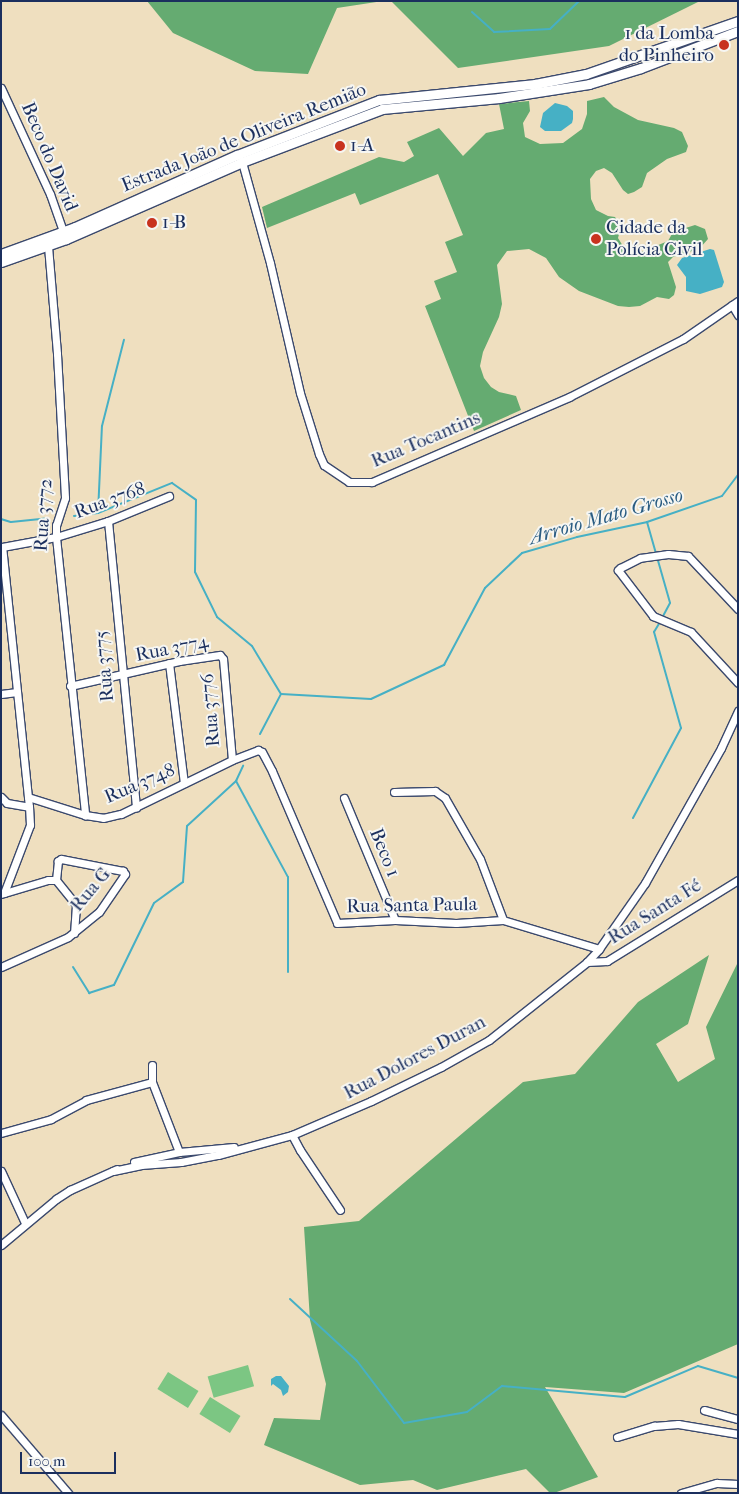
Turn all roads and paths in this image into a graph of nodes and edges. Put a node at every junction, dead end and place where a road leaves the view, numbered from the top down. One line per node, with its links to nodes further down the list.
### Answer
1 (738, 21): 5 (main road, Estrada João de Oliveira Remião)
2 (738, 31): 4 (main road, Estrada João de Oliveira Remião)
3 (1, 88): 5 (street, Beco do David)
4 (242, 162): 5 (main road, Estrada João de Oliveira Remião); 9 (street, Rua Tocantins)
5 (65, 235): 6 (main road, Estrada João de Oliveira Remião); 7 (main road, Estrada João de Oliveira Remião)
6 (48, 246): 8 (main road, Estrada João de Oliveira Remião); 13 (street, Rua 3772)
7 (1, 254)
8 (1, 262)
9 (735, 303): 10 (street)
10 (738, 315)
11 (169, 496): 12 (street, Rua 3768)
12 (108, 521): 13 (street, Rua 3768); 18 (street, Rua 3775)
13 (56, 537): 14 (street, Rua 3768); 20 (street, Rua 3772)
14 (2, 547): 21 (street)
15 (738, 609): 19 (street)
16 (222, 657): 17 (street, Rua 3774); 24 (street, Rua 3776)
17 (169, 663): 18 (street, Rua 3774); 26 (street)
18 (122, 676): 20 (street, Rua 3774); 32 (street, Rua 3775)
19 (738, 683)
20 (70, 686): 33 (street, Rua 3772)
21 (17, 692): 22 (street); 28 (street)
22 (1, 694)
23 (738, 711): 40 (street, Rua Dolores Duran)
24 (232, 760): 25 (street, Rua Santa Paula); 37 (street, Rua Santa Paula)
25 (217, 767): 26 (street, Rua 3748)
26 (184, 784): 32 (street, Rua 3748)
27 (394, 792): 38 (street)
28 (28, 796): 31 (street); 33 (street, Rua 3748)
29 (1, 797): 31 (street)
30 (344, 798): 37 (street, Beco 1)
31 (30, 807): 36 (street)
32 (136, 808): 33 (street, Rua 3748)
33 (85, 815)
34 (56, 880): 36 (street); 39 (street); 39 (street, Rua G)
35 (738, 880): 41 (street, Rua Santa Fé)
36 (3, 893)
37 (395, 920): 38 (street, Rua Santa Paula)
38 (503, 920): 40 (street, Rua Santa Paula)
39 (74, 933): 42 (street, Rua G)
40 (599, 949): 41 (street, Rua Dolores Duran)
41 (587, 962): 46 (street, Rua Dolores Duran)
42 (1, 967)
43 (152, 1065): 44 (street)
44 (152, 1082): 45 (street); 48 (street)
45 (1, 1133)
46 (292, 1135): 47 (street, Rua Dolores Duran); 52 (street)
47 (246, 1146): 48 (street, Rua Dolores Duran); 49 (street, Rua Dolores Duran)
48 (179, 1152): 49 (street); 51 (street, Rua Dolores Duran)
49 (182, 1162): 51 (street, Rua Dolores Duran)
50 (1, 1171): 53 (street)
51 (113, 1171): 53 (street, Rua Dolores Duran)
52 (340, 1210)
53 (25, 1224): 54 (street, Rua Dolores Duran)
54 (1, 1245)
55 (704, 1410): 57 (street)
56 (1, 1415): 61 (street)
57 (738, 1420)
58 (738, 1434): 59 (street)
59 (617, 1437)
60 (738, 1484): 62 (street)
61 (68, 1493)
62 (681, 1493)

